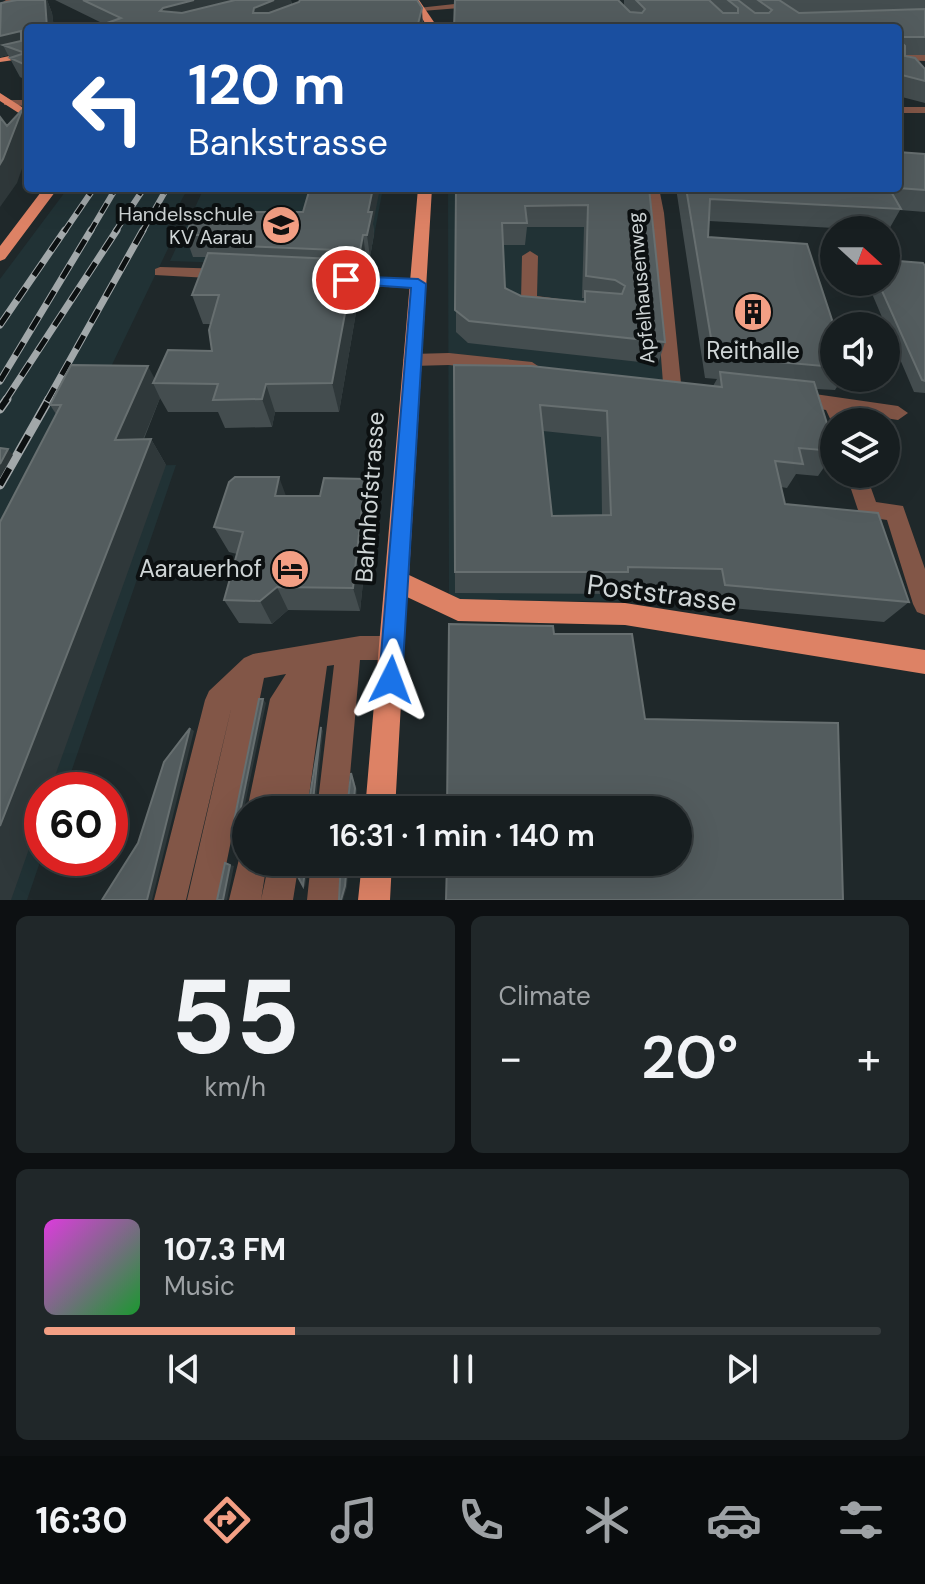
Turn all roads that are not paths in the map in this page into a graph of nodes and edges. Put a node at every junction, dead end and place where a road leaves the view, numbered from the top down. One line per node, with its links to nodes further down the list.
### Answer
1 (12, 0): 4 (street)
2 (419, 4): 3 (street); 5 (main road)
3 (487, 4)
4 (0, 8)
5 (431, 24)
6 (24, 56): 9 (main road)
7 (902, 57): 8 (street)
8 (925, 58)
9 (1, 61)
10 (4, 100): 11 (street); 14 (main road)
11 (24, 102)
12 (902, 110): 13 (street)
13 (925, 110)
14 (24, 113)
15 (48, 192): 18 (main road)
16 (425, 192): 23 (main road, Bahnhofstrasse)
17 (653, 192): 27 (street, Apfelhausenweg)
18 (0, 256)
19 (530, 256): 24 (street)
20 (160, 272): 21 (street)
21 (251, 275)
22 (314, 279): 23 (street)
23 (418, 284): 25 (main road, Bahnhofstrasse)
24 (569, 304)
25 (412, 360): 26 (street); 33 (main road, Bahnhofstrasse)
26 (544, 370)
27 (672, 384)
28 (776, 396): 29 (street)
29 (833, 402): 30 (street); 31 (street)
30 (835, 408)
31 (868, 408)
32 (861, 488): 34 (street)
33 (397, 581): 35 (main road, Bahnhofstrasse); 38 (main road, Poststrasse)
34 (925, 604)
35 (392, 648): 36 (street); 43 (main road, Bahnhofstrasse)
36 (348, 649): 37 (street); 42 (street)
37 (315, 656): 39 (street); 40 (street); 41 (street)
38 (925, 662)
39 (253, 667): 48 (street); 49 (street)
40 (265, 796)
41 (294, 796)
42 (333, 796)
43 (381, 796)
44 (249, 876): 50 (street)
45 (281, 876): 51 (street)
46 (325, 876): 52 (street)
47 (376, 876): 53 (main road)
48 (170, 900)
49 (203, 900)
50 (245, 900)
51 (277, 900)
52 (323, 900)
53 (374, 900)

